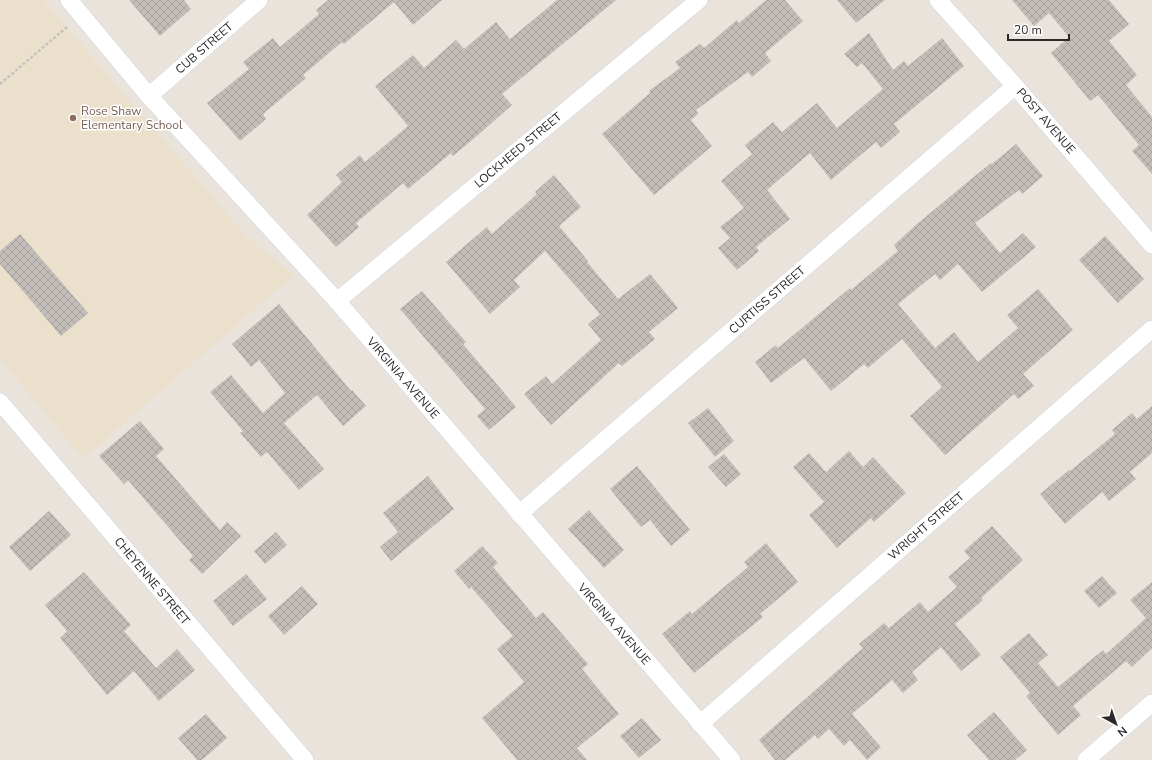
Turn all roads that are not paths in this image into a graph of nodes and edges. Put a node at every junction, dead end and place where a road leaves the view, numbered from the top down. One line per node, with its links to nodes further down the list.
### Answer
1 (69, 0): 6 (street, VIRGINIA AVENUE)
2 (259, 0): 6 (street, CUB STREET)
3 (699, 0): 8 (street, LOCKHEED STREET)
4 (938, 0): 5 (street, POST AVENUE)
5 (1015, 86): 7 (street, POST AVENUE); 11 (street, CURTISS STREET)
6 (149, 96): 8 (street, VIRGINIA AVENUE)
7 (1152, 244)
8 (337, 301): 11 (street, VIRGINIA AVENUE)
9 (1152, 329): 13 (street, WRIGHT STREET)
10 (0, 402): 14 (street, CHEYENNE STREET)
11 (519, 514): 13 (street, VIRGINIA AVENUE)
12 (1152, 703): 16 (street)
13 (700, 724): 15 (street, VIRGINIA AVENUE)
14 (305, 760)
15 (732, 760)
16 (1086, 760)

